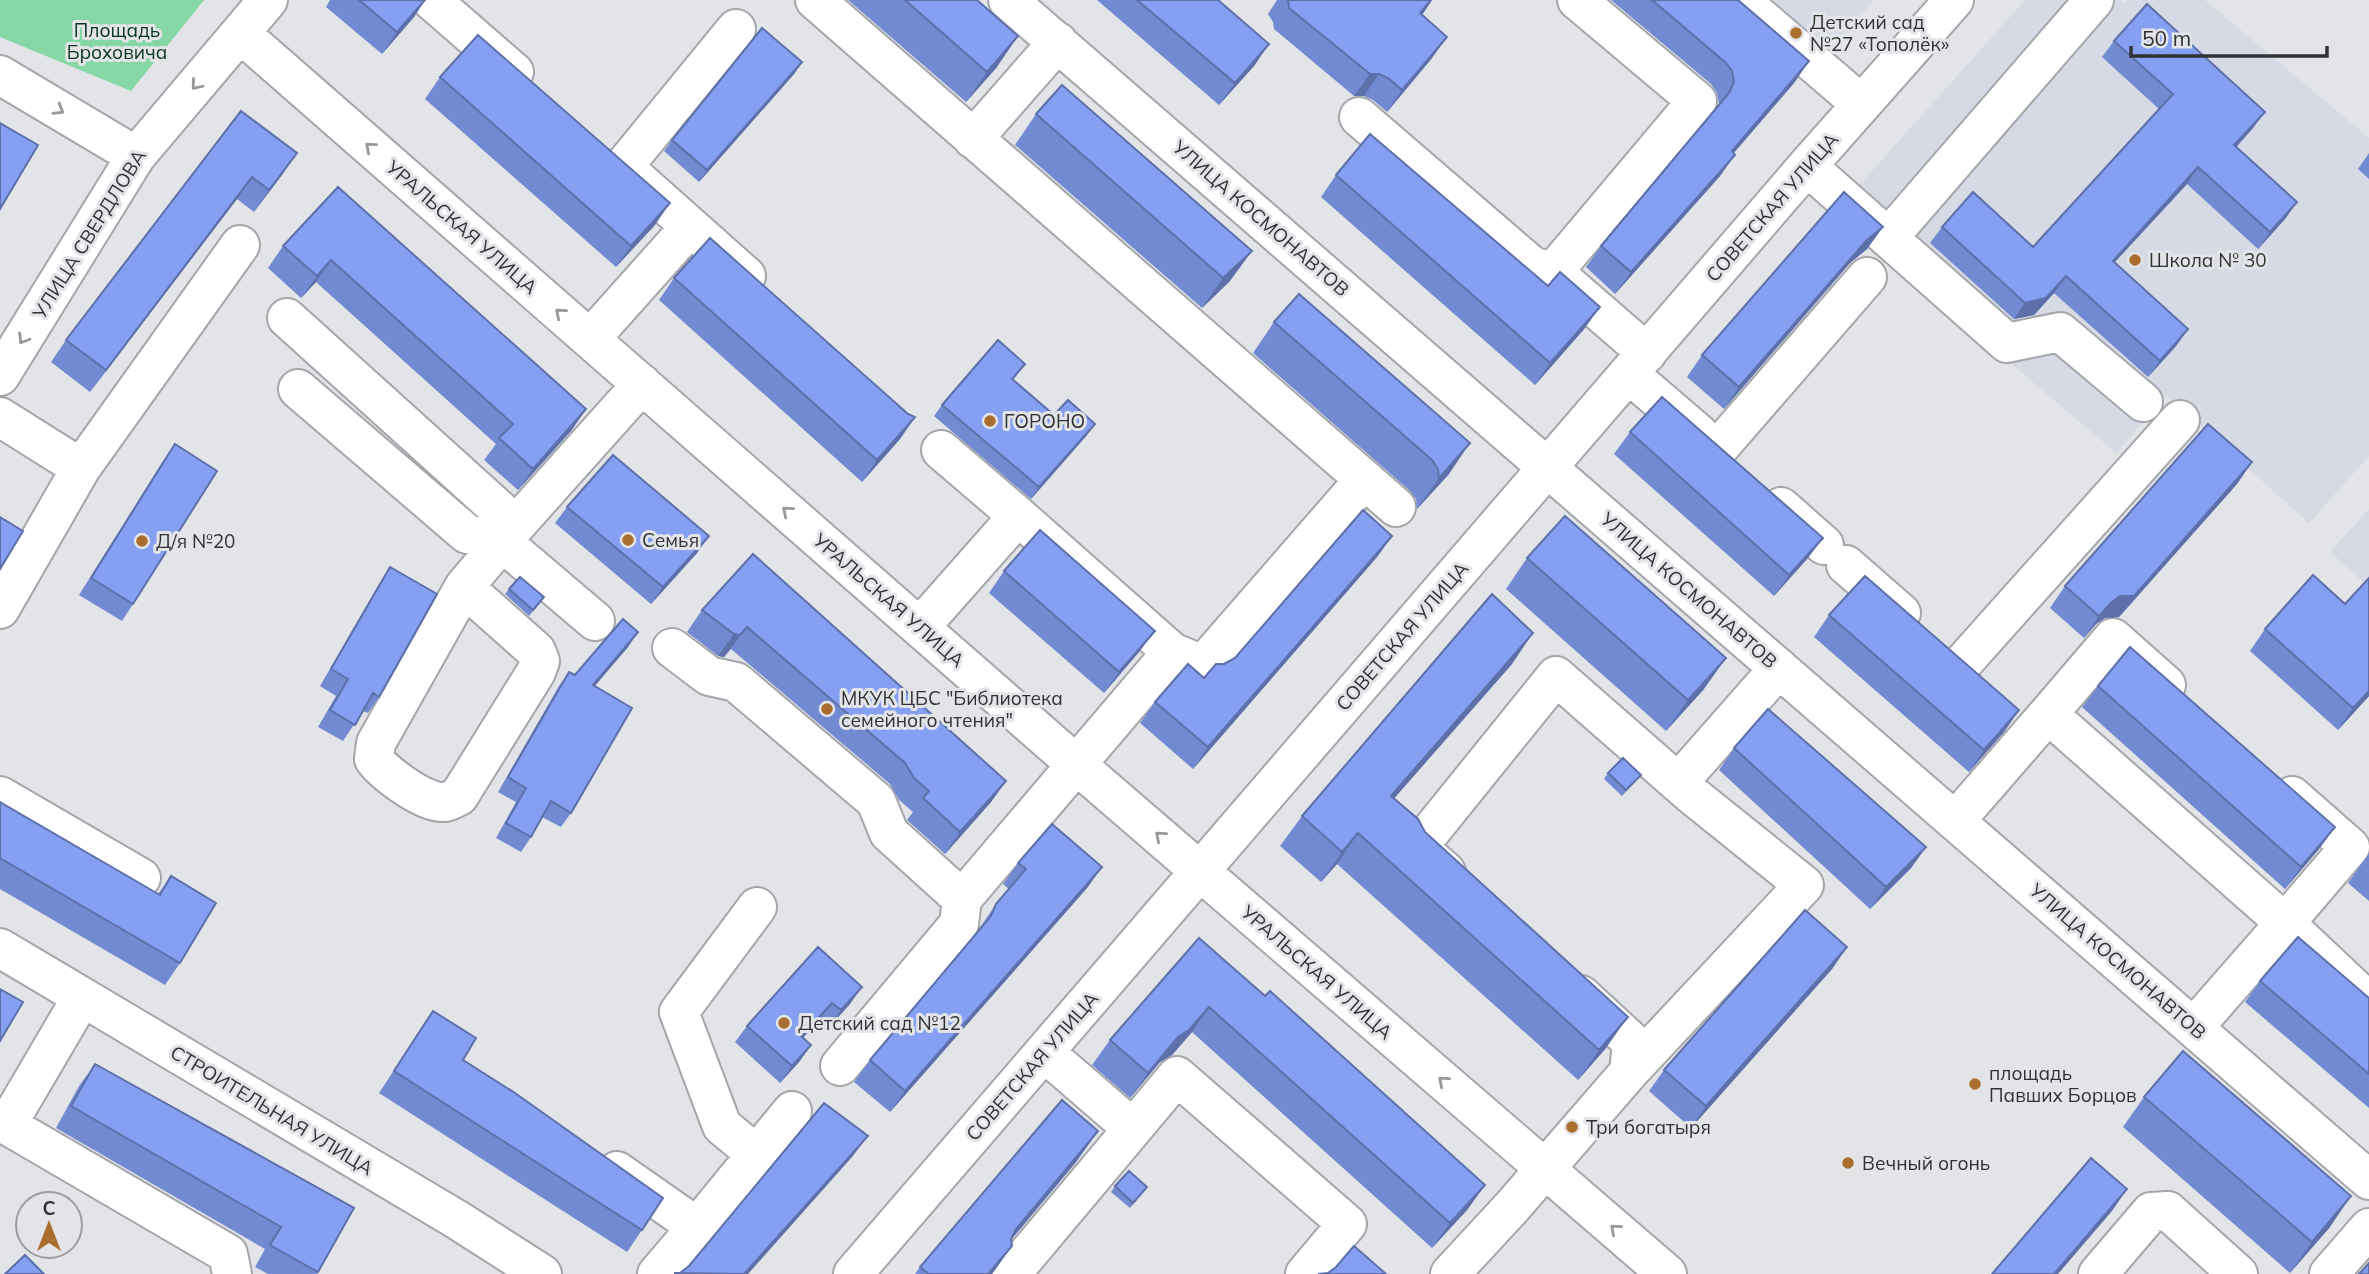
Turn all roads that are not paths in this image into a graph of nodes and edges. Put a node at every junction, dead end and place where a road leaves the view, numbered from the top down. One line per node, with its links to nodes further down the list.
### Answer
1 (268, 0): 10 (street, УЛИЦА СВЕРДЛОВА)
2 (431, 0): 13 (street)
3 (815, 0): 16 (street)
4 (1008, 0): 11 (street, УЛИЦА КОСМОНАВТОВ)
5 (1577, 0): 24 (street)
6 (1740, 0): 14 (street)
7 (1954, 0): 14 (street, СОВЕТСКАЯ УЛИЦА)
8 (2094, 0): 22 (street)
9 (736, 29): 20 (street)
10 (240, 33): 18 (street, УЛИЦА СВЕРДЛОВА, one-way to 18); 28 (street, УРАЛЬСКАЯ УЛИЦА, one-way to 10)
11 (1058, 42): 16 (street); 39 (street, УЛИЦА КОСМОНАВТОВ)
12 (0, 75): 18 (street, one-way to 18)
13 (542, 97)
14 (1861, 104): 19 (street, СОВЕТСКАЯ УЛИЦА)
15 (1359, 117): 24 (street)
16 (973, 139): 40 (street)
17 (593, 140): 20 (street)
18 (136, 156): 30 (street, УЛИЦА СВЕРДЛОВА, one-way to 30)
19 (1807, 166): 22 (street); 29 (street, СОВЕТСКАЯ УЛИЦА)
20 (623, 167): 21 (street)
21 (690, 227): 26 (street); 28 (street)
22 (1888, 238): 33 (street)
23 (240, 246): 38 (street)
24 (1553, 272): 29 (street)
25 (1867, 276): 37 (street)
26 (772, 300)
27 (288, 318): 43 (street)
28 (590, 339): 31 (street, УРАЛЬСКАЯ УЛИЦА)
29 (1638, 364): 37 (street); 39 (street, СОВЕТСКАЯ УЛИЦА)
30 (0, 376)
31 (642, 384): 43 (street); 47 (street, УРАЛЬСКАЯ УЛИЦА, one-way to 31)
32 (298, 389): 43 (street)
33 (2143, 402)
34 (0, 417): 38 (street)
35 (2180, 419): 37 (street)
36 (941, 450): 42 (street)
37 (1717, 450)
38 (81, 468): 45 (street)
39 (1547, 468): 50 (street, УЛИЦА КОСМОНАВТОВ); 58 (street, СОВЕТСКАЯ УЛИЦА)
40 (1364, 480): 41 (street); 49 (street)
41 (1396, 507)
42 (1018, 516): 47 (street); 49 (street)
43 (508, 533): 44 (street); 46 (street)
44 (464, 587): 44 (street)
45 (0, 609)
46 (595, 621)
47 (920, 627): 53 (street, УРАЛЬСКАЯ УЛИЦА)
48 (672, 648): 61 (street)
49 (1172, 652): 53 (street)
50 (1779, 668): 55 (street); 57 (street, УЛИЦА КОСМОНАВТОВ)
51 (2196, 711): 52 (street)
52 (2032, 718): 57 (street); 63 (street)
53 (1078, 766): 58 (street, УРАЛЬСКАЯ УЛИЦА, one-way to 53); 61 (street)
54 (2268, 775): 63 (street)
55 (1678, 783): 60 (street); 71 (street)
56 (0, 796): 59 (street)
57 (1956, 820): 68 (street, УЛИЦА КОСМОНАВТОВ)
58 (1199, 870): 69 (street, СОВЕТСКАЯ УЛИЦА); 77 (street, УРАЛЬСКАЯ УЛИЦА, one-way to 58)
59 (141, 877)
60 (1469, 894)
61 (962, 898): 70 (street)
62 (757, 907): 76 (street)
63 (2285, 923): 67 (street); 68 (street)
64 (0, 948): 66 (street, СТРОИТЕЛЬНАЯ УЛИЦА)
65 (1551, 968): 71 (street)
66 (82, 997): 73 (street); 82 (street, СТРОИТЕЛЬНАЯ УЛИЦА)
67 (2369, 1002)
68 (2194, 1027): 78 (street, УЛИЦА КОСМОНАВТОВ)
69 (1044, 1052): 74 (street); 84 (street, СОВЕТСКАЯ УЛИЦА)
70 (839, 1066)
71 (1629, 1072): 77 (street)
72 (792, 1111): 76 (street)
73 (3, 1123): 81 (street)
74 (1132, 1128): 85 (street); 86 (street)
75 (587, 1150): 79 (street)
76 (756, 1154): 79 (street)
77 (1545, 1168): 87 (street); 88 (street, УРАЛЬСКАЯ УЛИЦА, one-way to 77)
78 (2369, 1180)
79 (696, 1227): 83 (street)
80 (2369, 1228): 91 (street)
81 (232, 1274)
82 (542, 1274)
83 (657, 1274)
84 (853, 1274)
85 (1011, 1274)
86 (1305, 1274)
87 (1450, 1274)
88 (1667, 1274)
89 (2098, 1274): 90 (street)
90 (2238, 1274)
91 (2329, 1274)

